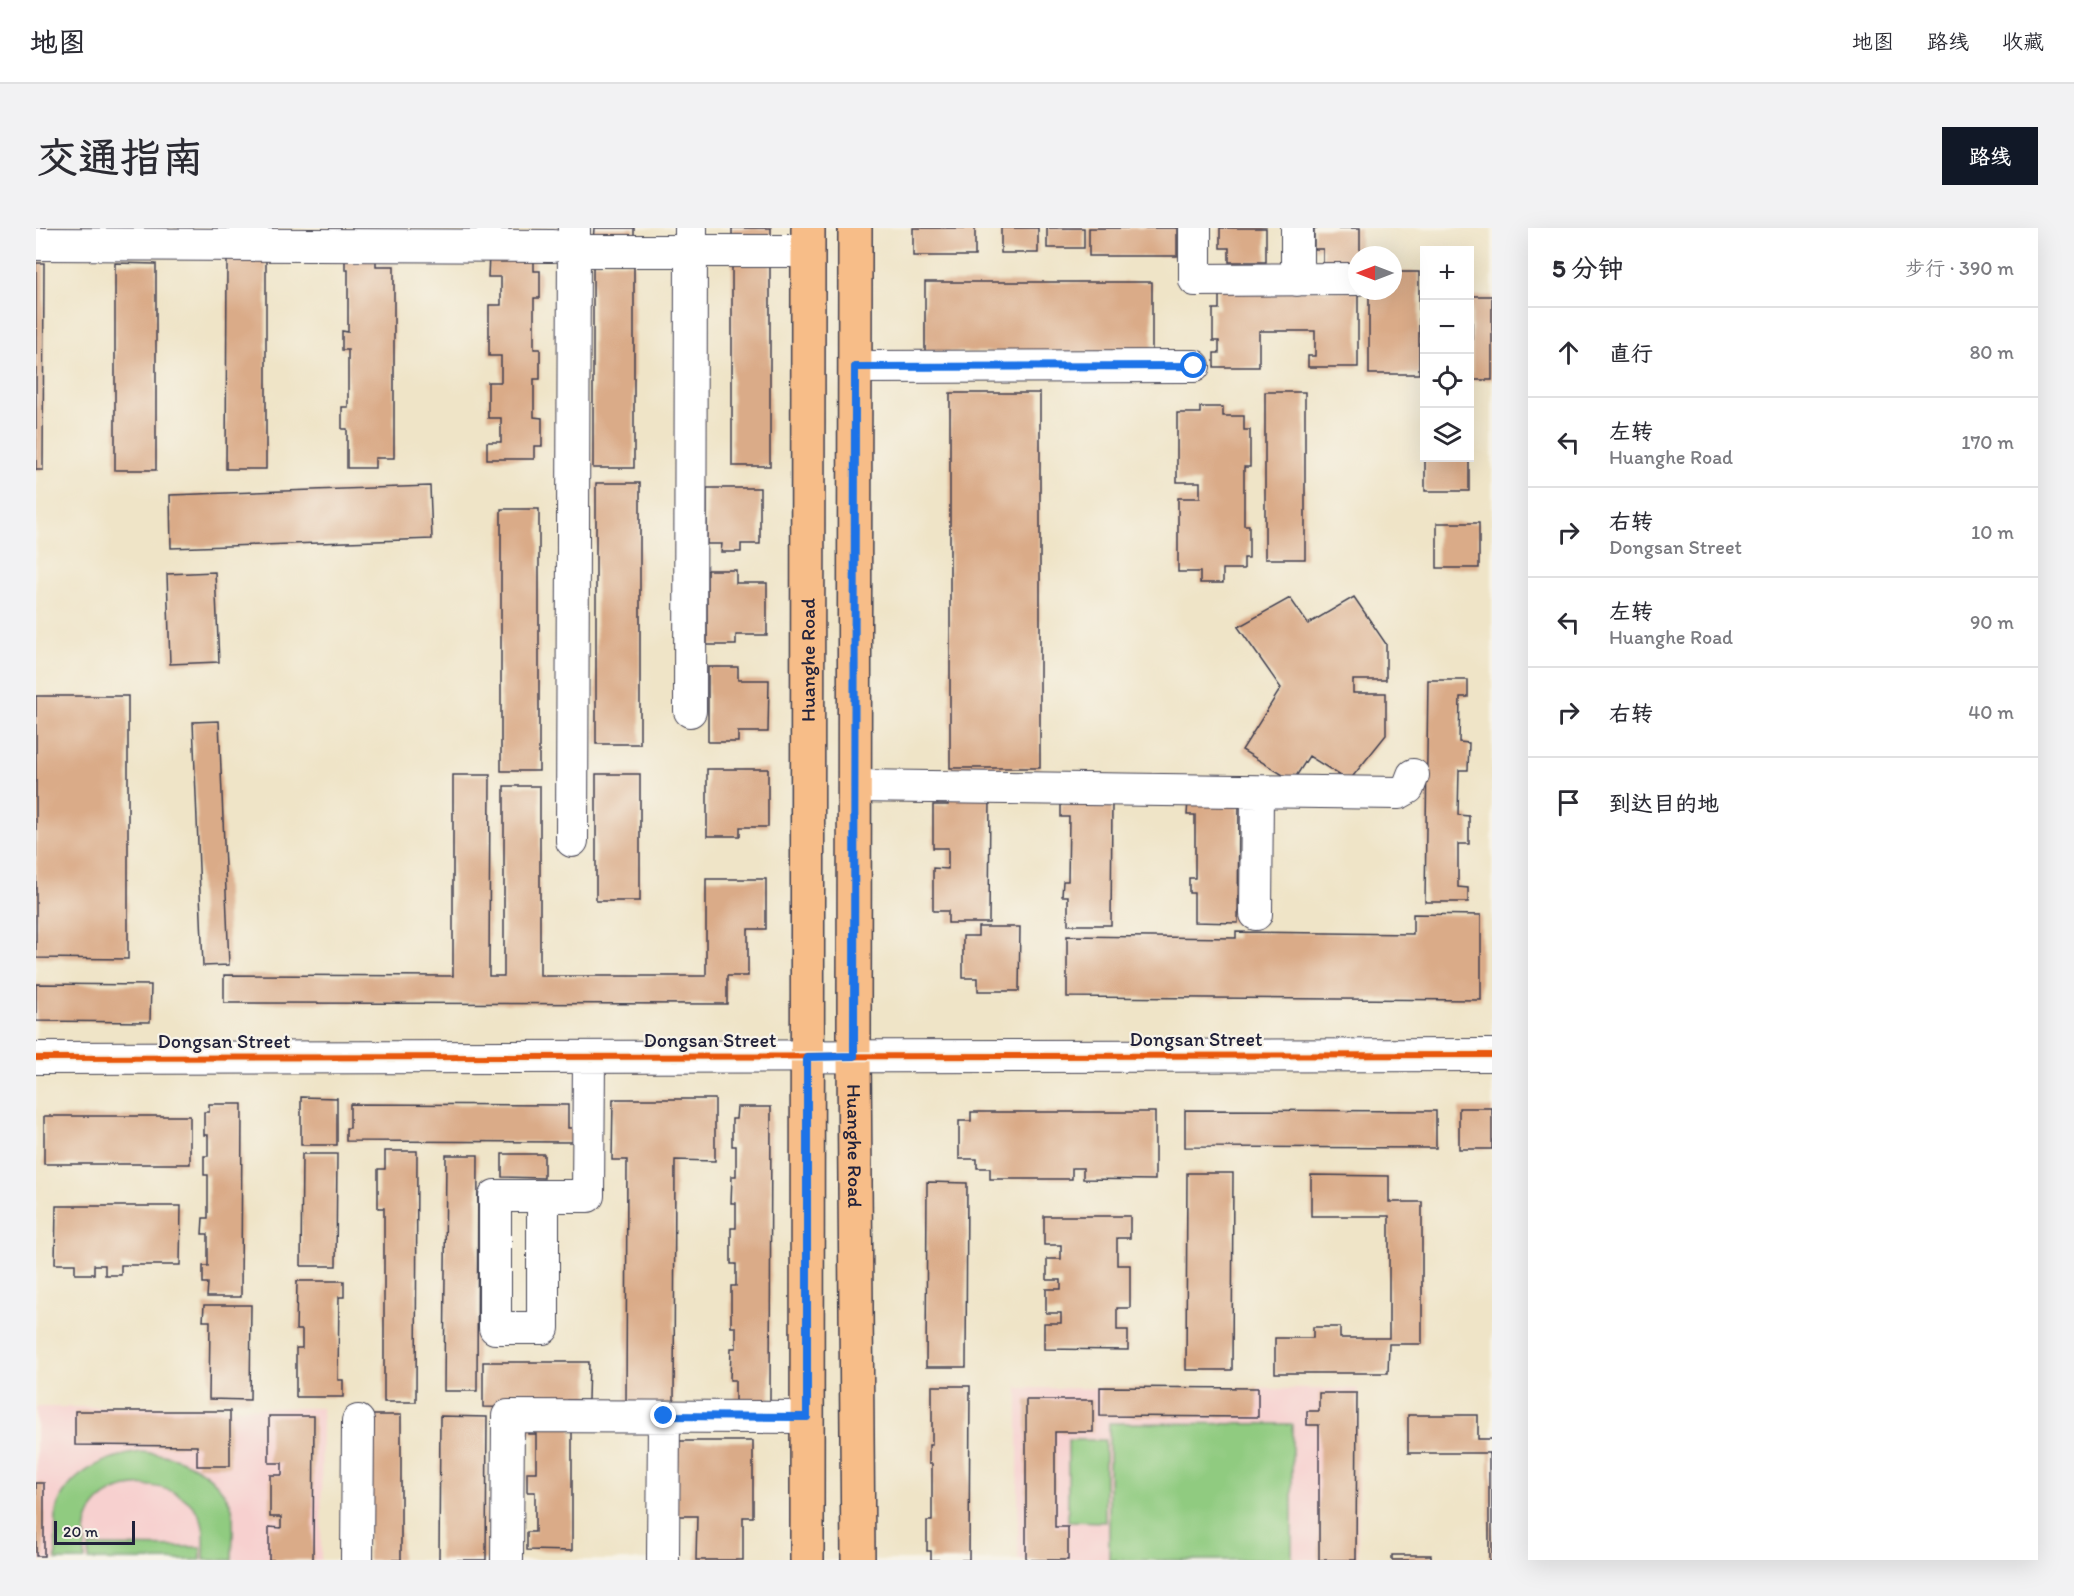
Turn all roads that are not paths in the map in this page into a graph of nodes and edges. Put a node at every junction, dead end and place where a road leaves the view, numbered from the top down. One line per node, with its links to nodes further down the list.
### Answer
1 (855, 228): 12 (main road, Huanghe Road)
2 (1195, 228): 10 (street)
3 (1297, 228): 10 (street)
4 (459, 237): 7 (street); 8 (street)
5 (691, 240): 6 (street); 7 (street); 13 (street)
6 (808, 240): 22 (main road, Huanghe Road)
7 (567, 242): 17 (street)
8 (36, 244)
9 (1348, 279): 10 (street)
10 (1297, 280)
11 (1194, 366): 12 (street)
12 (855, 367): 15 (main road, Huanghe Road)
13 (690, 711)
14 (1413, 776): 16 (street)
15 (854, 786): 16 (street); 20 (main road, Huanghe Road)
16 (1257, 792): 18 (street)
17 (573, 841)
18 (1256, 914)
19 (1492, 1055): 20 (street, Dongsan Street)
20 (854, 1056): 22 (street, Dongsan Street); 32 (main road, Huanghe Road)
21 (589, 1057): 22 (street, Dongsan Street); 23 (street, Dongsan Street); 24 (street)
22 (807, 1057): 26 (main road, Huanghe Road)
23 (36, 1058)
24 (543, 1196)
25 (664, 1416): 26 (street); 29 (street); 30 (street)
26 (807, 1417): 31 (main road, Huanghe Road)
27 (358, 1421): 28 (street)
28 (357, 1560)
29 (507, 1560)
30 (663, 1560)
31 (807, 1560)
32 (858, 1560)

